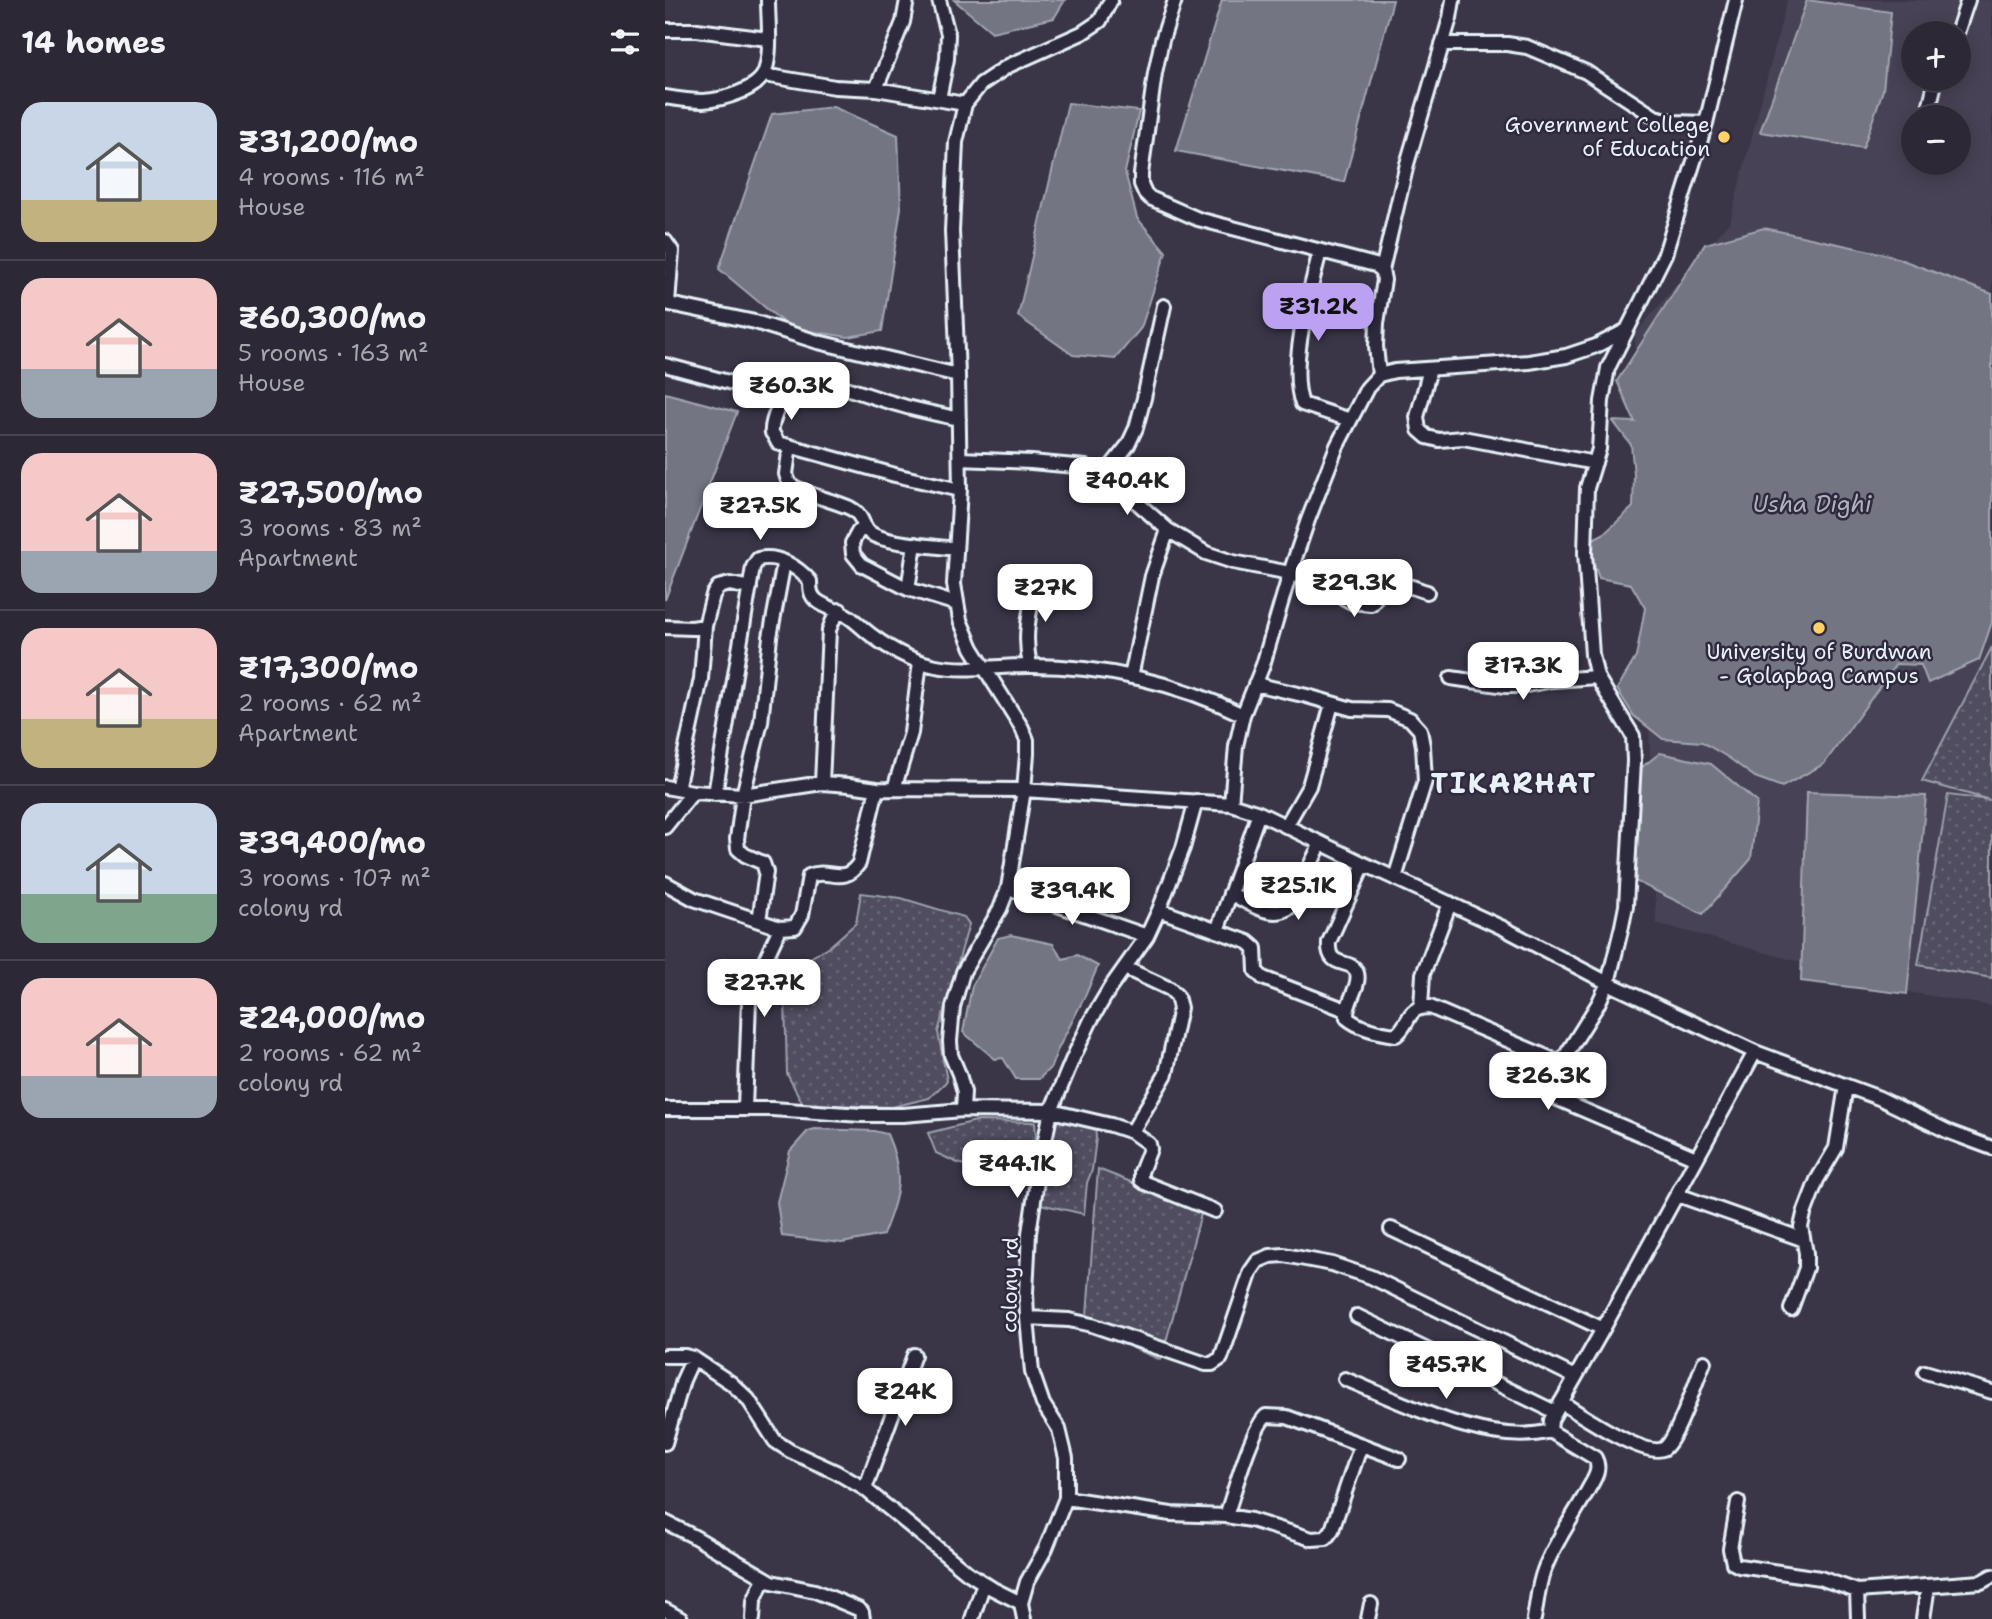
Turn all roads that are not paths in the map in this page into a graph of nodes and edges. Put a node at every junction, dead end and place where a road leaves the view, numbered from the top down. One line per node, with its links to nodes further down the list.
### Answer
1 (768, 0): 11 (street)
2 (907, 0): 14 (street)
3 (939, 0): 17 (street)
4 (1111, 0): 18 (street)
5 (1175, 0): 22 (street)
6 (1453, 0): 12 (street)
7 (1736, 0): 20 (street)
8 (1968, 0): 9 (street)
9 (1961, 21)
10 (665, 30): 11 (street)
11 (768, 39): 13 (street)
12 (1442, 44): 20 (street); 23 (street)
13 (764, 75): 14 (street); 16 (street)
14 (876, 89): 17 (street)
15 (1933, 91): 19 (street)
16 (665, 97)
17 (939, 99): 18 (street)
18 (965, 104): 29 (street)
19 (1930, 104)
20 (1706, 123): 26 (street)
21 (665, 240): 24 (street)
22 (1319, 251): 23 (street); 33 (street)
23 (1382, 270): 30 (street)
24 (666, 303): 29 (street)
25 (1164, 306): 37 (street)
26 (1627, 330): 28 (street); 36 (street)
27 (665, 365): 31 (street)
28 (1430, 369): 30 (street); 36 (street)
29 (958, 376): 32 (street)
30 (1378, 376): 33 (street)
31 (787, 389): 32 (street); 34 (street)
32 (959, 419): 35 (street)
33 (1350, 420): 44 (street)
34 (790, 446): 38 (street); 39 (street)
35 (960, 460): 37 (street); 38 (street)
36 (1595, 463): 57 (street)
37 (1105, 474): 40 (street)
38 (960, 490): 42 (street)
39 (865, 528): 41 (street); 47 (street)
40 (1168, 530): 44 (street); 56 (street)
41 (915, 544): 42 (street); 47 (street)
42 (956, 549): 49 (street)
43 (784, 562): 46 (street); 50 (street); 69 (street)
44 (1290, 573): 48 (street); 59 (street)
45 (1035, 583): 54 (street)
46 (750, 588): 51 (street); 68 (street)
47 (908, 589): 49 (street)
48 (1427, 592)
49 (957, 604): 55 (street)
50 (839, 610): 53 (street); 62 (street)
51 (705, 626): 52 (street); 63 (street)
52 (665, 627)
53 (920, 662): 55 (street); 65 (street)
54 (1030, 665): 55 (street); 56 (street)
55 (985, 668): 66 (street)
56 (1131, 677): 61 (street)
57 (1597, 677): 58 (street); 88 (street)
58 (1451, 678)
59 (1255, 684): 60 (street); 61 (street)
60 (1332, 704): 73 (street); 77 (street)
61 (1243, 715): 71 (street)
62 (822, 783): 64 (street); 69 (street)
63 (671, 788): 67 (street)
64 (877, 789): 65 (street); 84 (street)
65 (894, 789): 66 (street)
66 (1024, 790): 70 (street); 79 (street)
67 (693, 792): 68 (street); 74 (street)
68 (715, 794): 69 (street)
69 (743, 795): 83 (street)
70 (1196, 801): 71 (street); 82 (street, colony rd)
71 (1231, 804): 72 (street)
72 (1259, 813): 73 (street); 80 (street)
73 (1286, 826): 75 (street)
74 (665, 827)
75 (1321, 843): 76 (street); 80 (street)
76 (1364, 864): 77 (street); 90 (street)
77 (1395, 878): 81 (street)
78 (665, 883): 83 (street)
79 (1008, 888): 86 (street); 96 (street)
80 (1230, 893): 85 (street)
81 (1450, 903): 88 (street); 89 (street)
82 (1159, 910): 85 (street); 86 (street, colony rd)
83 (759, 920): 84 (street)
84 (780, 928): 94 (street)
85 (1217, 930): 90 (street)
86 (1147, 936): 87 (street, colony rd)
87 (1125, 968): 97 (street, colony rd); 98 (street)
88 (1608, 983): 91 (street); 92 (street)
89 (1421, 1007): 90 (street); 92 (street)
90 (1346, 1010)
91 (1755, 1052): 93 (street); 100 (street)
92 (1561, 1063): 100 (street)
93 (1846, 1086): 99 (street); 104 (street)
94 (745, 1108): 95 (street); 96 (street)
95 (665, 1109)
96 (963, 1110): 97 (street)
97 (1051, 1111): 98 (street); 107 (street, colony rd)
98 (1132, 1132): 102 (street)
99 (1992, 1148)
100 (1696, 1158): 101 (street)
101 (1678, 1195): 104 (street); 108 (street)
102 (1215, 1210)
103 (1391, 1229): 108 (street)
104 (1802, 1239): 105 (street)
105 (1791, 1309)
106 (1357, 1317): 117 (street)
107 (1027, 1318): 114 (street); 123 (street, colony rd)
108 (1603, 1329): 114 (street)
109 (665, 1356): 111 (street)
110 (914, 1356): 122 (street)
111 (692, 1358): 119 (street); 122 (street)
112 (1704, 1362): 117 (street)
113 (1925, 1372): 116 (street)
114 (1575, 1377): 117 (street)
115 (1345, 1379): 118 (street)
116 (1992, 1392)
117 (1558, 1407): 118 (street)
118 (1550, 1431): 141 (street)
119 (666, 1434)
120 (1361, 1445): 121 (street); 125 (street); 125 (street)
121 (1399, 1459)
122 (865, 1489): 129 (street)
123 (1066, 1498): 125 (street); 132 (street, colony rd)
124 (1738, 1502): 131 (street)
125 (1226, 1516)
126 (665, 1522): 128 (street)
127 (1992, 1576): 130 (street)
128 (764, 1578): 136 (street); 137 (street)
129 (984, 1583): 132 (street); 138 (street)
130 (1928, 1586): 131 (street); 143 (street)
131 (1857, 1591): 142 (street)
132 (1021, 1603): 139 (street)
133 (1371, 1604): 140 (street)
134 (665, 1610): 135 (street)
135 (681, 1619)
136 (753, 1619)
137 (863, 1619)
138 (972, 1619)
139 (1024, 1619)
140 (1368, 1619)
141 (1534, 1619)
142 (1858, 1619)
143 (1923, 1619)

